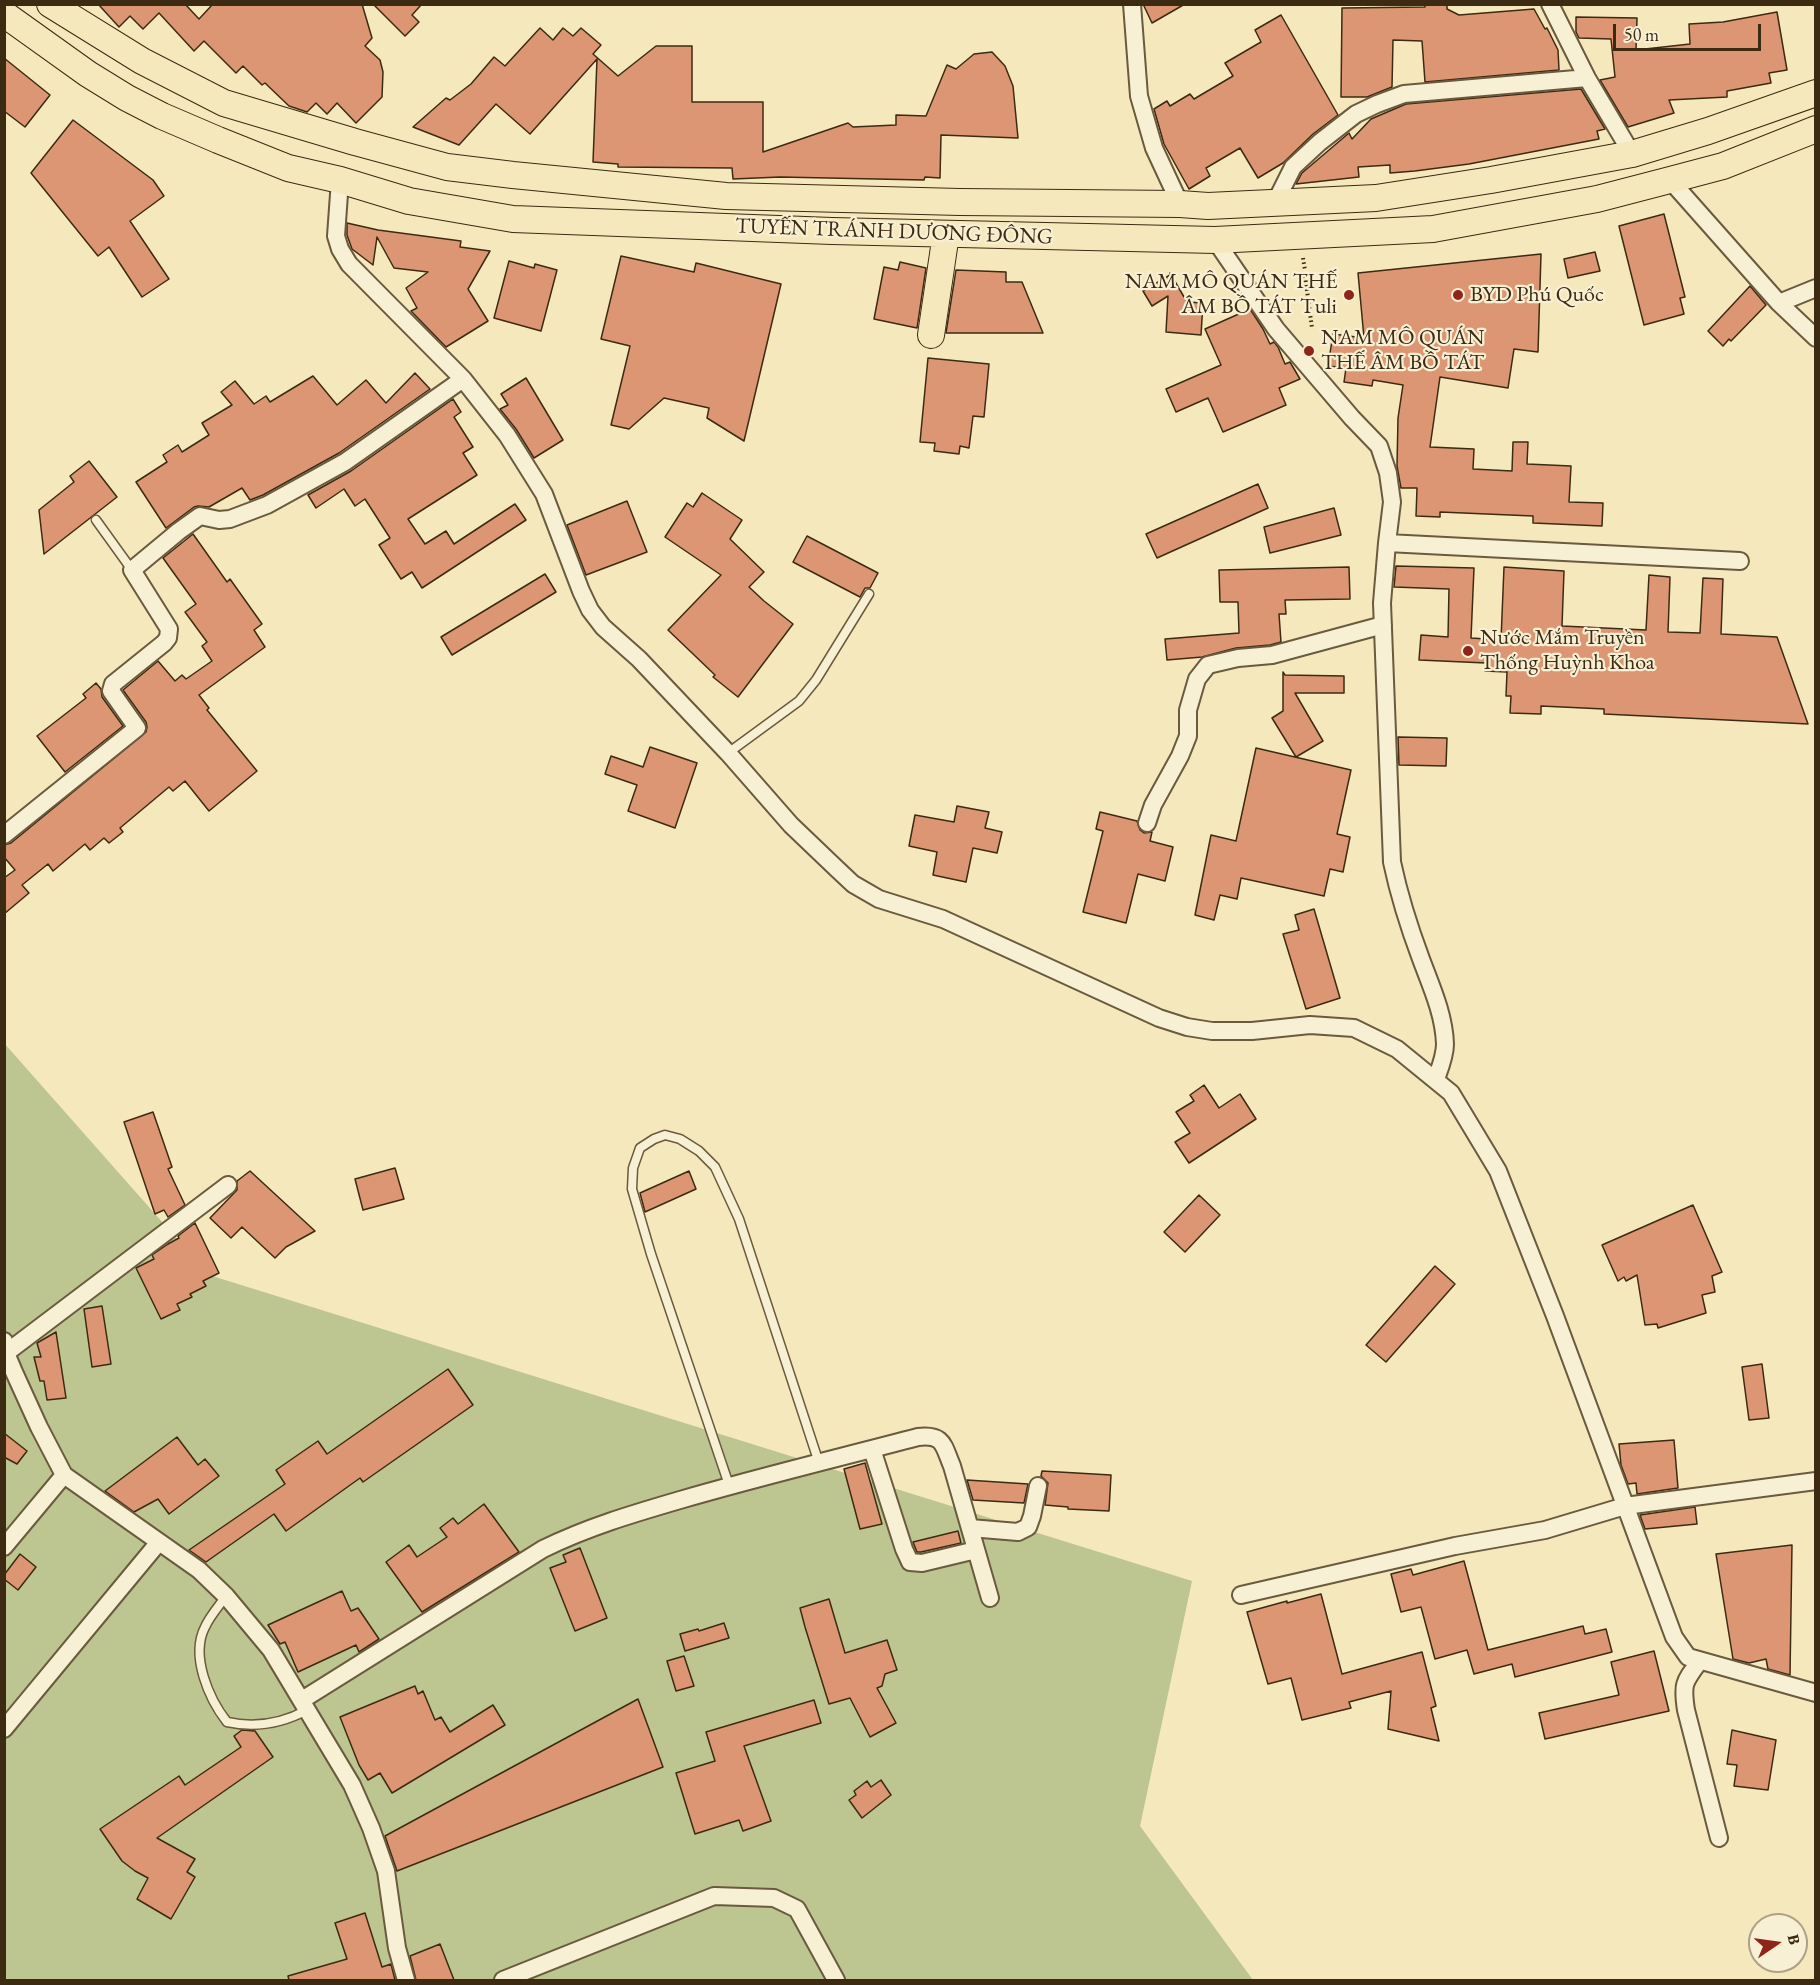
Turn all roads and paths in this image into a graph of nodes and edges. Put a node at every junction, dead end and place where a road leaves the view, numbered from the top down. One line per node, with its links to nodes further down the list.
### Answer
1 (50, 4): 13 (main road, TUYẾN TRÁNH DƯƠNG ĐÔNG)
2 (1132, 4): 13 (street)
3 (1550, 4): 5 (street)
4 (4, 14): 9 (main road, TUYẾN TRÁNH DƯƠNG ĐÔNG)
5 (1587, 78): 8 (street); 12 (street)
6 (1815, 93): 8 (main road, TUYẾN TRÁNH DƯƠNG ĐÔNG)
7 (1815, 129): 10 (main road, TUYẾN TRÁNH DƯƠNG ĐÔNG)
8 (1632, 154): 11 (main road); 12 (main road, TUYẾN TRÁNH DƯƠNG ĐÔNG)
9 (340, 180): 15 (main road, TUYẾN TRÁNH DƯƠNG ĐÔNG); 23 (street)
10 (1670, 180): 11 (main road, TUYẾN TRÁNH DƯƠNG ĐÔNG); 19 (street)
11 (1643, 187): 16 (main road, TUYẾN TRÁNH DƯƠNG ĐÔNG)
12 (1275, 203): 14 (main road, TUYẾN TRÁNH DƯƠNG ĐÔNG)
13 (1180, 204): 14 (main road, TUYẾN TRÁNH DƯƠNG ĐÔNG)
14 (1208, 206): 16 (main road)
15 (946, 234): 16 (main road, TUYẾN TRÁNH DƯƠNG ĐÔNG); 21 (main road)
16 (1215, 240): 25 (street)
17 (1305, 276): 20 (path)
18 (1815, 288): 19 (street)
19 (1779, 303): 22 (street)
20 (1312, 328)
21 (931, 335)
22 (1815, 338)
23 (463, 379): 27 (street); 30 (street)
24 (96, 520): 27 (lane)
25 (1387, 543): 26 (street); 29 (street)
26 (1740, 561)
27 (132, 570): 32 (street)
28 (869, 594): 30 (lane)
29 (1383, 625): 31 (street); 33 (street)
30 (728, 753): 33 (street)
31 (1147, 823)
32 (4, 835)
33 (1436, 1079): 42 (street)
34 (228, 1185): 35 (street)
35 (5, 1347): 38 (street)
36 (872, 1449): 37 (street); 43 (street); 46 (street)
37 (819, 1462): 40 (street); 40 (lane)
38 (64, 1475): 44 (street); 45 (street)
39 (1815, 1482): 42 (street)
40 (729, 1485): 52 (street)
41 (1038, 1486): 43 (street)
42 (1625, 1506): 47 (street); 50 (street)
43 (970, 1528): 46 (street)
44 (159, 1542): 48 (street); 53 (street)
45 (4, 1547)
46 (976, 1550): 49 (street)
47 (1241, 1595)
48 (226, 1596): 52 (street); 52 (lane)
49 (990, 1598)
50 (1699, 1662): 51 (street); 54 (street)
51 (1815, 1693)
52 (305, 1705): 55 (street)
53 (4, 1729)
54 (1719, 1838)
55 (406, 1980)
56 (503, 1980): 57 (street)
57 (836, 1980)

